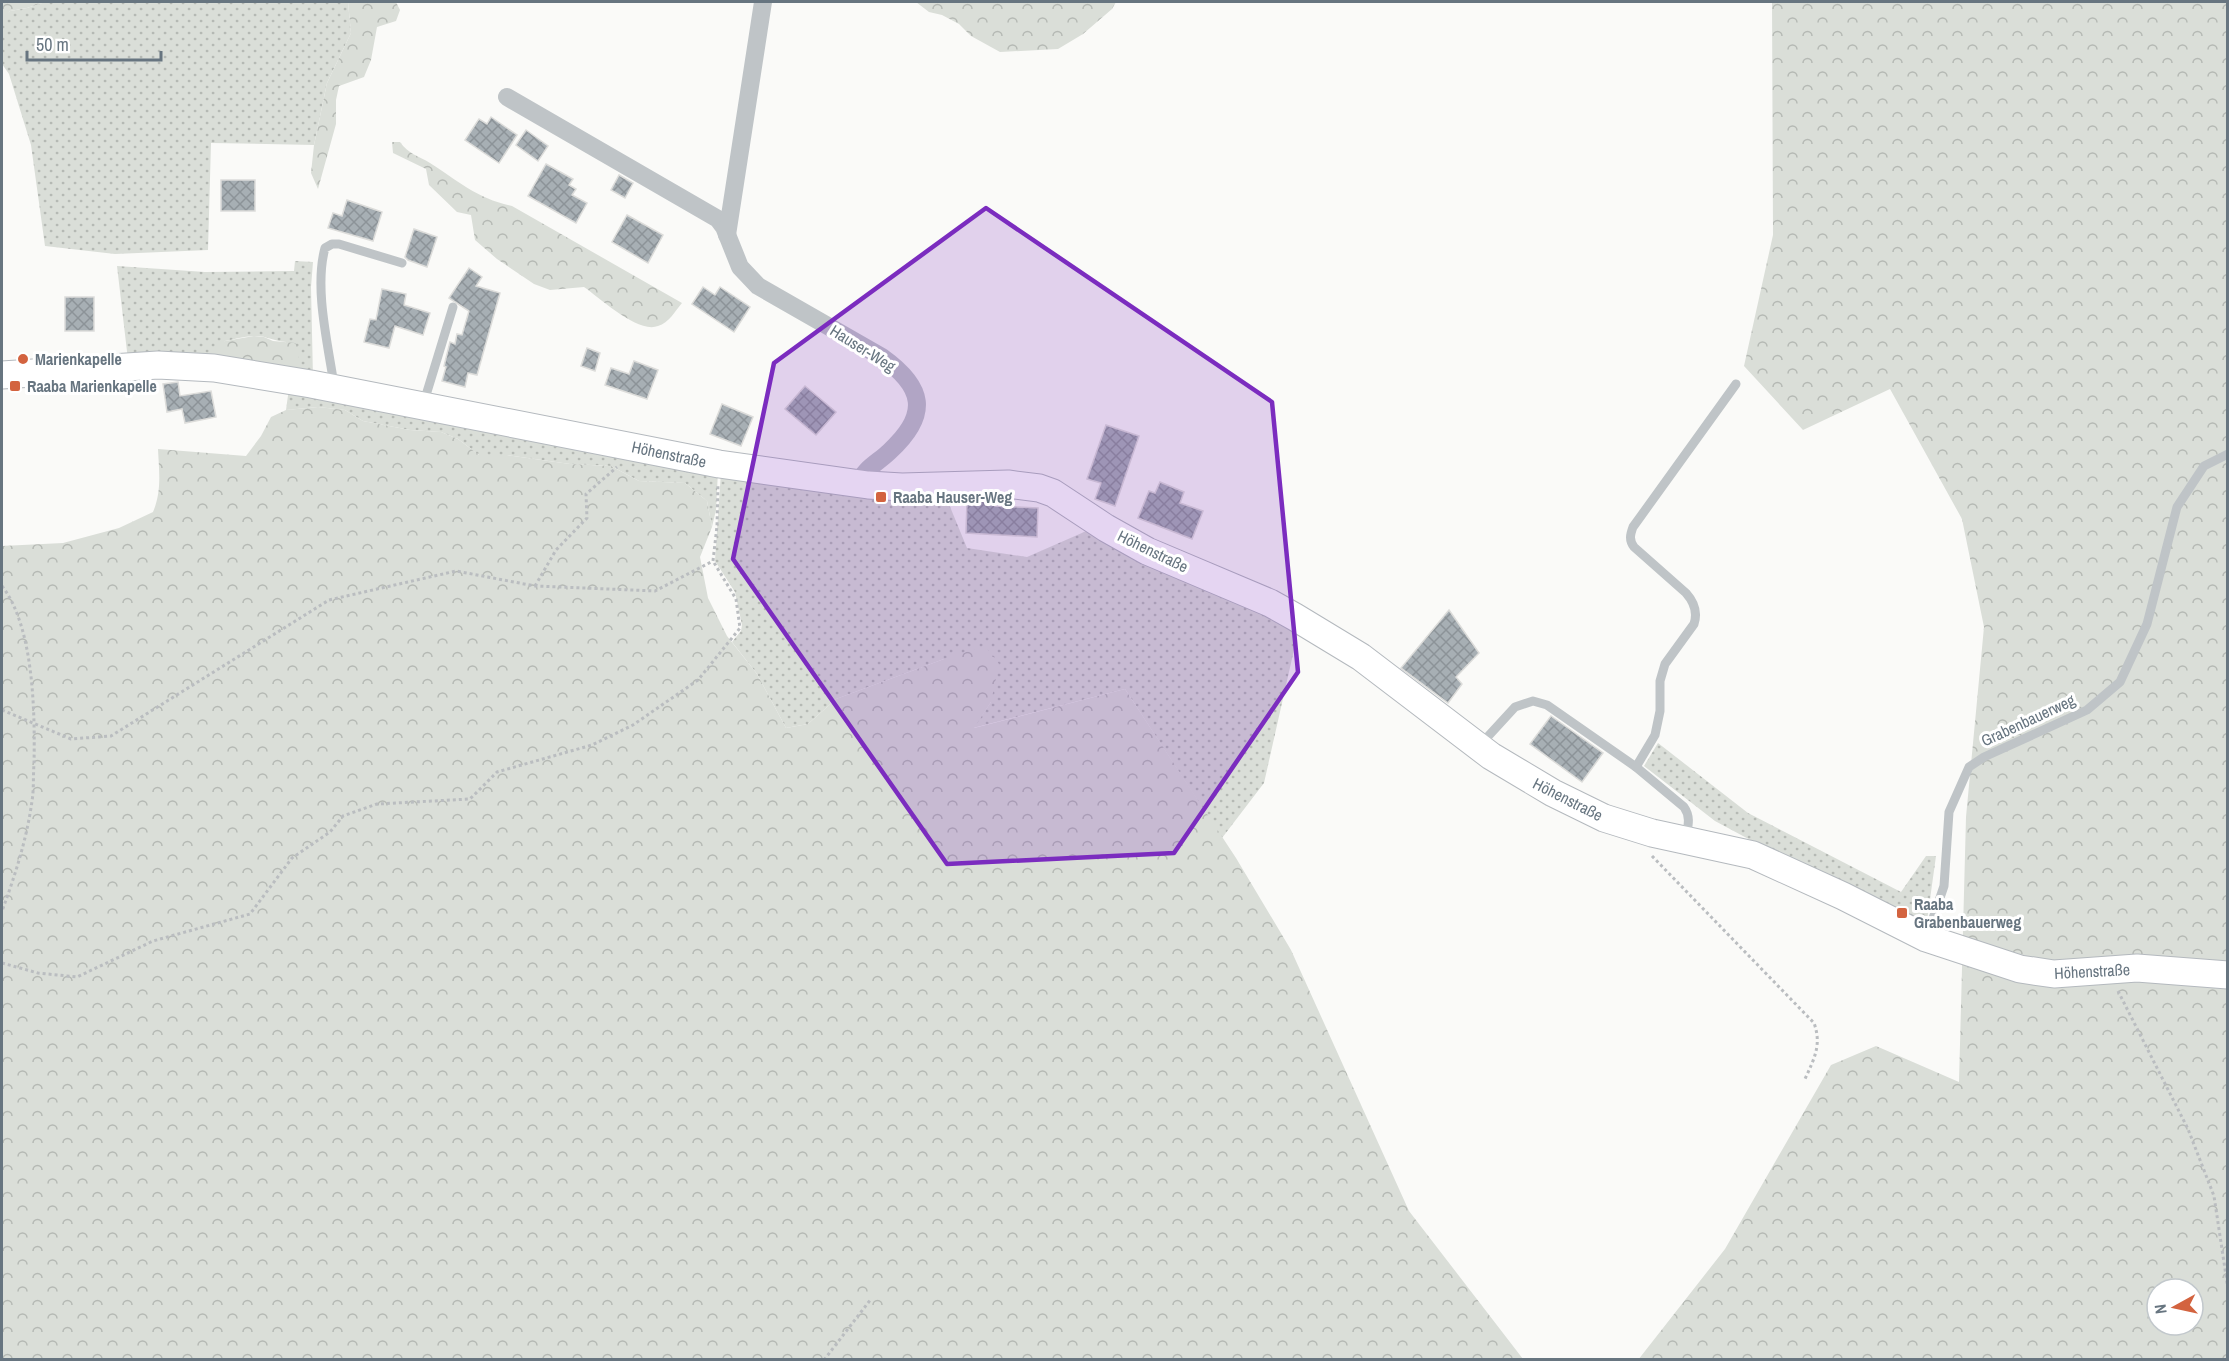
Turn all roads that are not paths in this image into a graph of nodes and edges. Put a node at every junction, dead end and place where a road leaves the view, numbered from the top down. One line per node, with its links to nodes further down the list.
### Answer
1 (763, 2): 3 (street)
2 (507, 97): 3 (street, Hauser-Weg)
3 (726, 235): 11 (street, Hauser-Weg)
4 (402, 263): 8 (lane)
5 (453, 307): 9 (lane)
6 (2, 375): 8 (street, Höhenstraße)
7 (1736, 384): 13 (lane)
8 (334, 388): 9 (street, Höhenstraße)
9 (423, 406): 11 (street, Höhenstraße)
10 (2228, 454): 15 (lane, Grabenbauerweg)
11 (858, 483): 12 (street, Höhenstraße)
12 (1479, 747): 13 (lane); 14 (street, Höhenstraße)
13 (1636, 767): 14 (lane)
14 (1685, 840): 15 (street, Höhenstraße)
15 (1926, 938): 16 (street, Höhenstraße)
16 (2228, 975)

